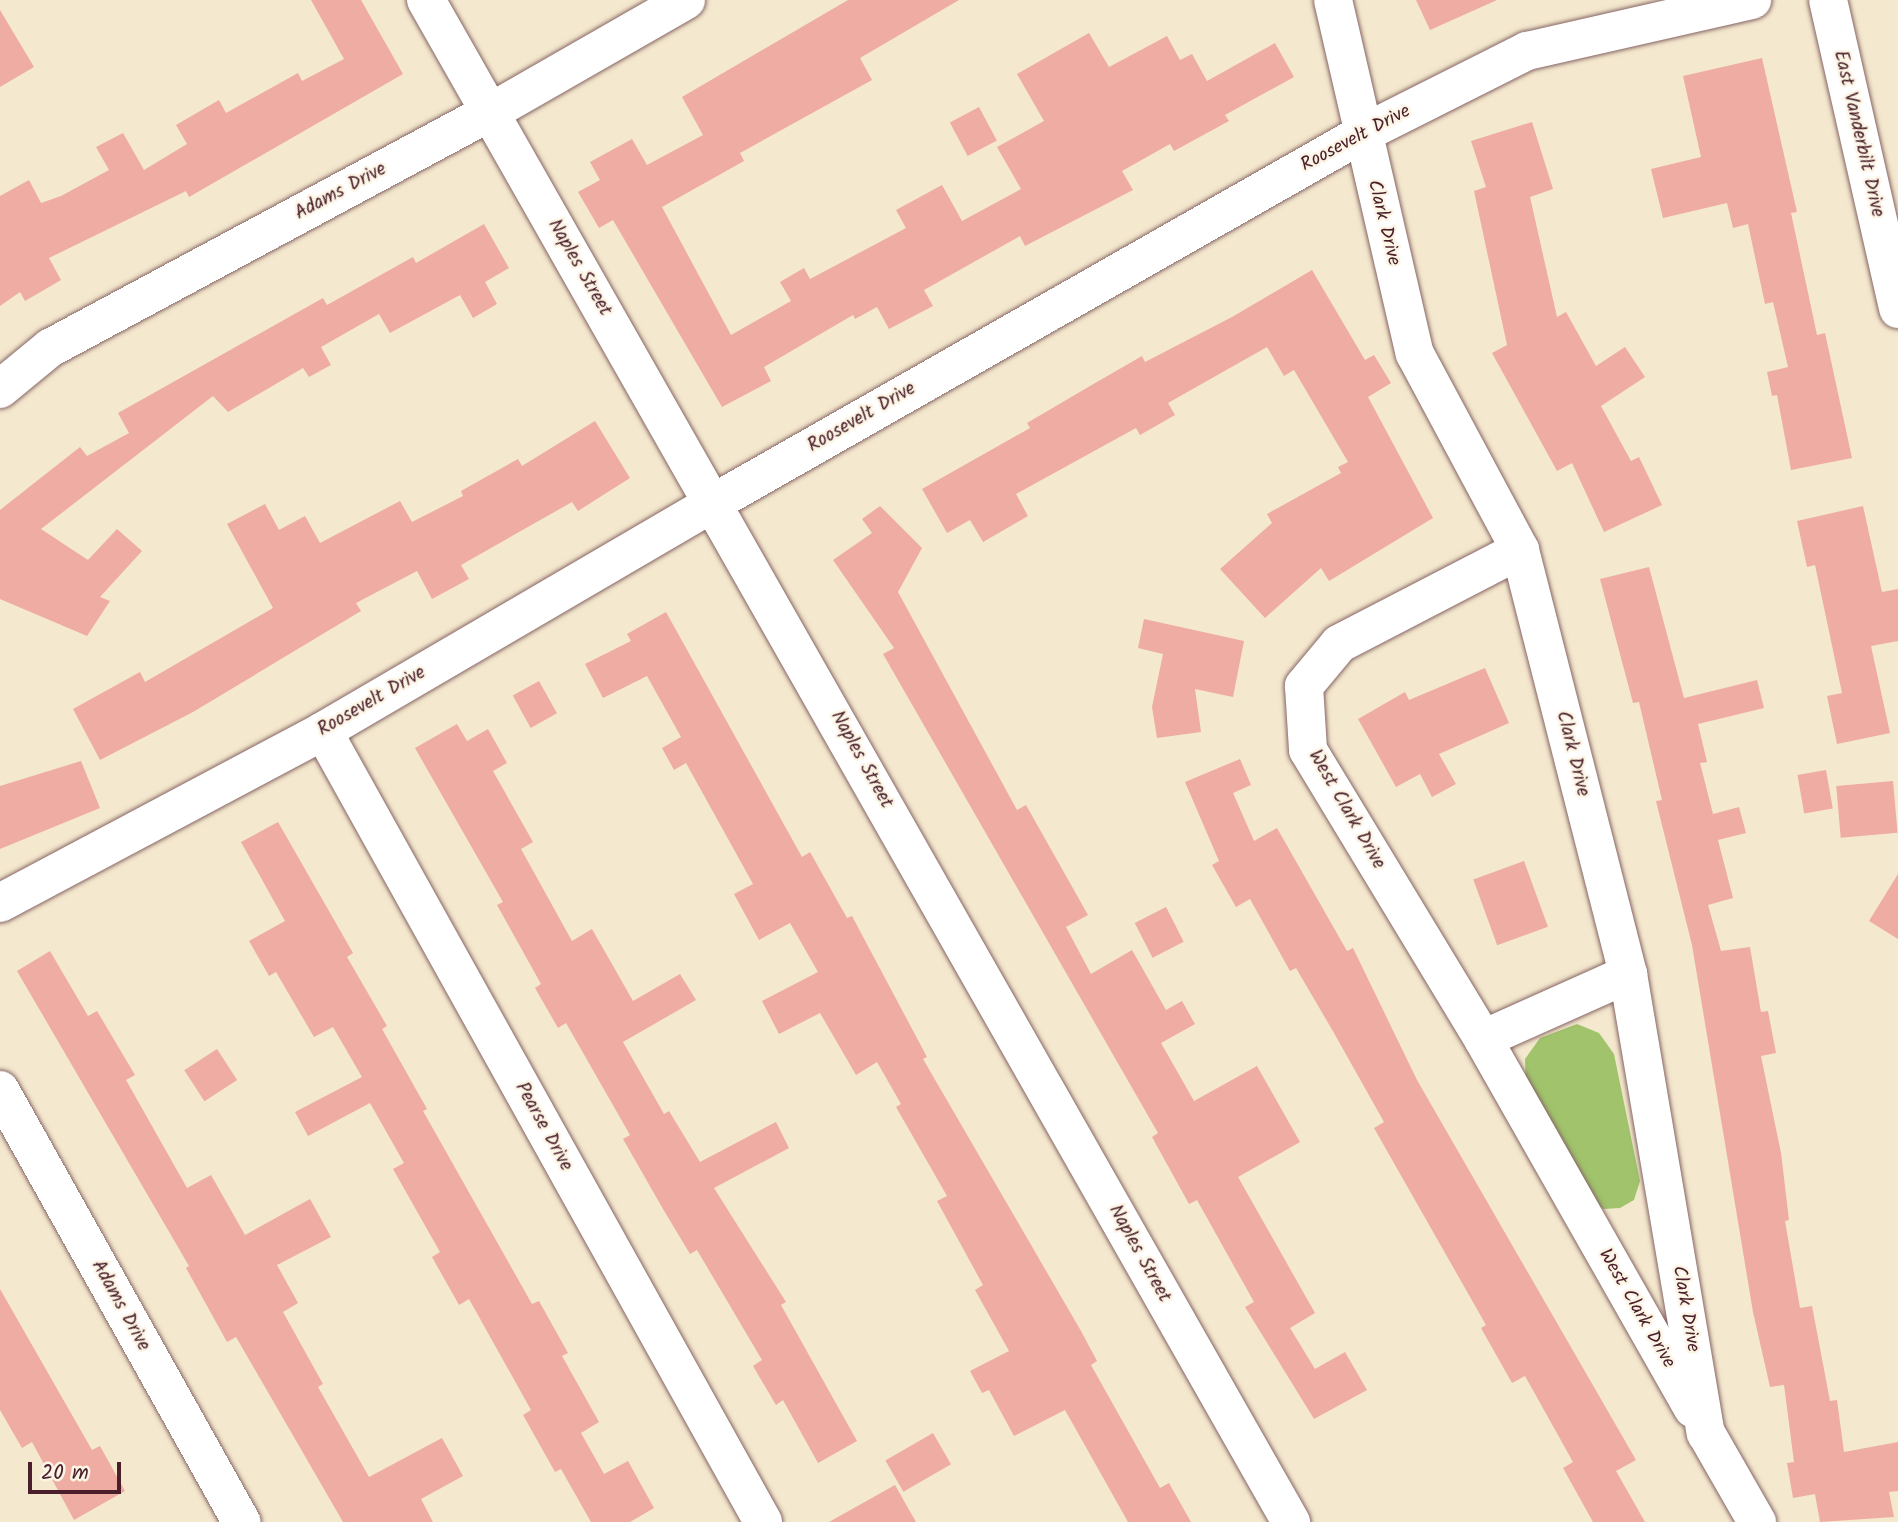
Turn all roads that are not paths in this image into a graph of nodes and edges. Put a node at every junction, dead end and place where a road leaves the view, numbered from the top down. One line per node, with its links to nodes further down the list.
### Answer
1 (426, 0): 6 (street, Naples Street)
2 (686, 0): 6 (street, Adams Drive)
3 (1333, 0): 7 (street, Clark Drive)
4 (1752, 0): 7 (street, Roosevelt Drive)
5 (1828, 0): 8 (street, East Vanderbilt Drive)
6 (489, 113): 9 (street, Adams Drive); 10 (street, Naples Street)
7 (1362, 134): 10 (street, Roosevelt Drive); 11 (street, Clark Drive)
8 (1898, 309)
9 (0, 389)
10 (715, 502): 12 (street, Roosevelt Drive); 20 (street, Naples Street)
11 (1520, 550): 14 (street, Clark Drive); 15 (street, West Clark Drive)
12 (323, 731): 13 (street, Roosevelt Drive); 19 (street, Pearse Drive)
13 (0, 903)
14 (1628, 974): 15 (street); 17 (street, Clark Drive)
15 (1483, 1040): 17 (street, West Clark Drive)
16 (0, 1090): 18 (street, Adams Drive)
17 (1706, 1433): 21 (street, Clark Drive)
18 (241, 1522)
19 (763, 1522)
20 (1291, 1522)
21 (1757, 1522)

